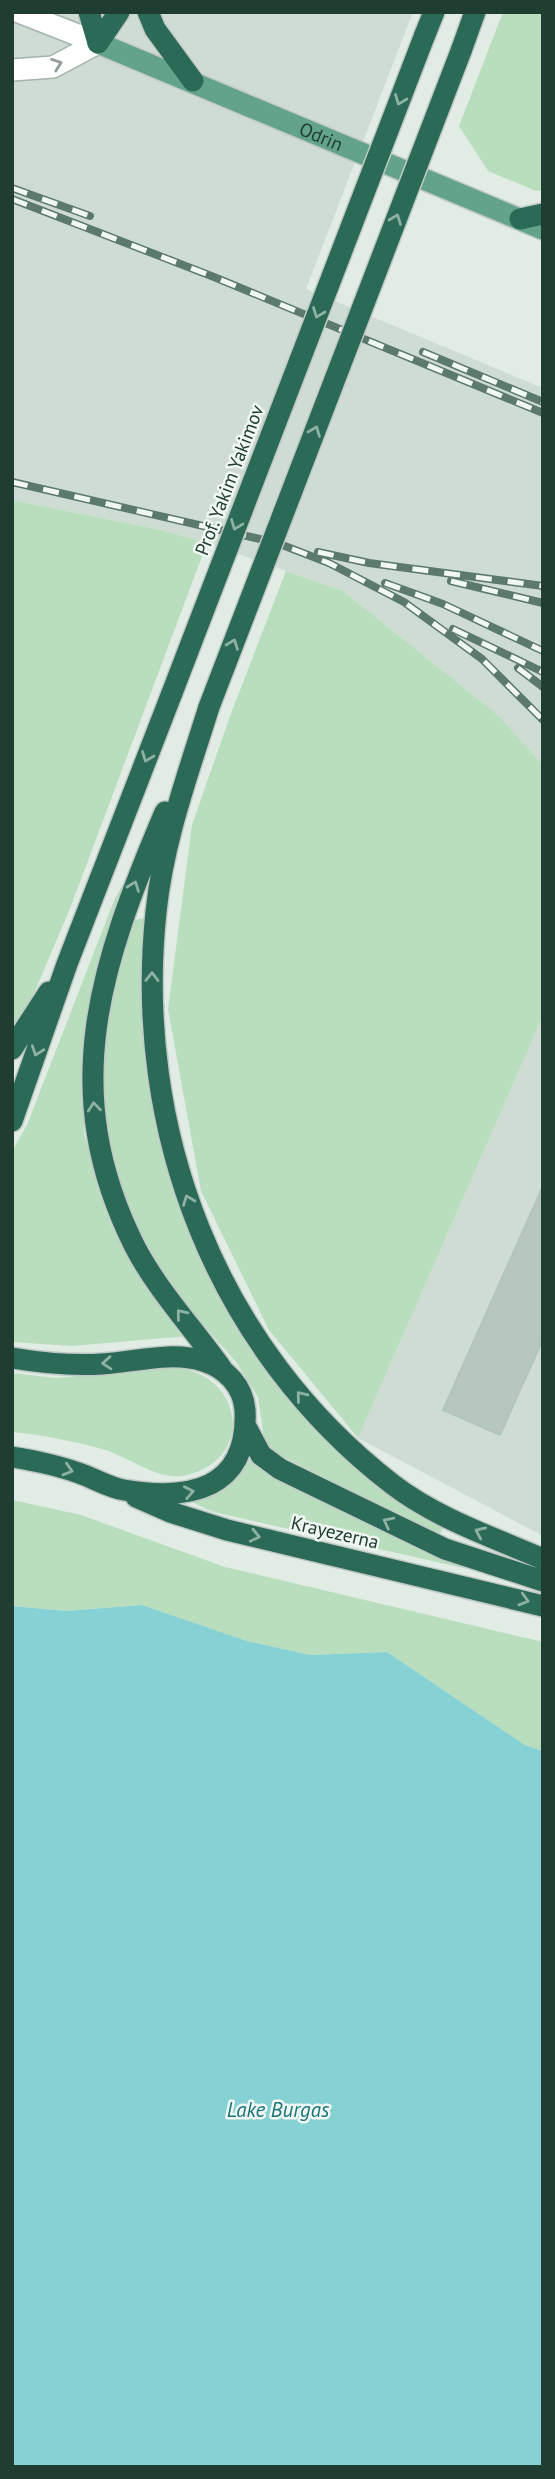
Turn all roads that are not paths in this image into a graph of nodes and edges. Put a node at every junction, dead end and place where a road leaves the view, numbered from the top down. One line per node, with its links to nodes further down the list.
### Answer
1 (19, 12): 7 (street, Odrin)
2 (89, 12): 7 (highway)
3 (119, 12): 7 (highway)
4 (148, 12): 9 (highway)
5 (434, 12): 14 (highway, Prof. Yakim Yakimov, one-way to 14, bridge)
6 (475, 12): 13 (highway, one-way to 6, bridge)
7 (98, 43): 8 (street, one-way to 7); 9 (main road, Odrin)
8 (12, 70)
9 (193, 80): 11 (main road, Odrin)
10 (543, 214): 11 (highway)
11 (520, 219): 12 (main road, Odrin)
12 (543, 229)
13 (209, 707): 18 (highway, one-way to 13); 22 (highway, one-way to 13)
14 (67, 964): 15 (highway); 16 (highway, one-way to 16)
15 (12, 1049)
16 (12, 1121)
17 (12, 1358): 18 (highway, one-way to 17)
18 (222, 1368): 19 (highway)
19 (245, 1425): 21 (highway, one-way to 19); 23 (highway, one-way to 19)
20 (12, 1457): 21 (highway, one-way to 21)
21 (121, 1490): 24 (highway, Krayezerna, one-way to 24)
22 (543, 1559)
23 (543, 1581)
24 (543, 1606)

